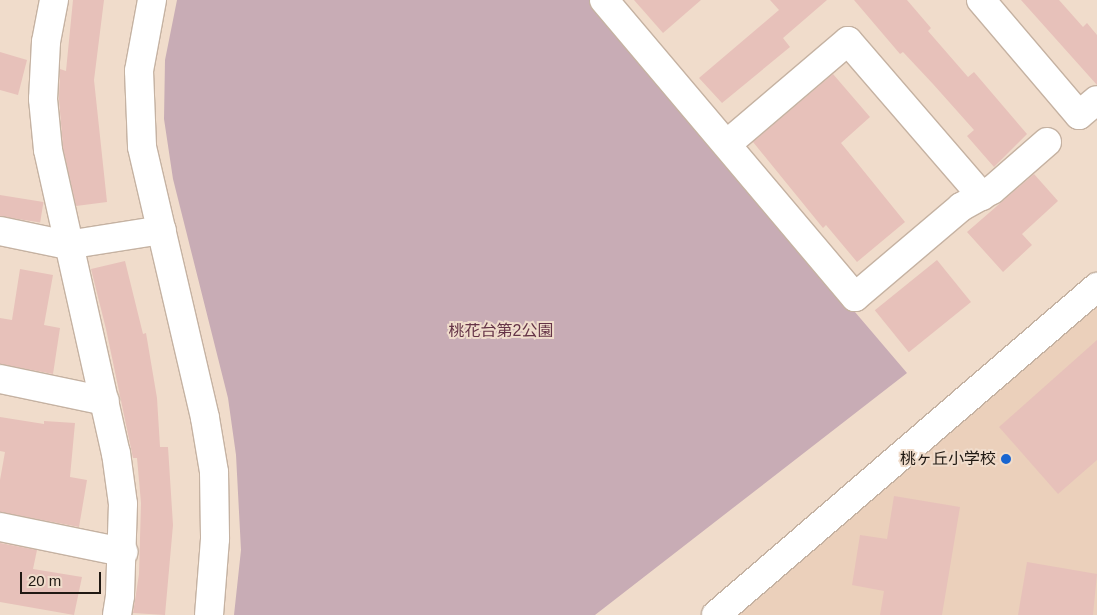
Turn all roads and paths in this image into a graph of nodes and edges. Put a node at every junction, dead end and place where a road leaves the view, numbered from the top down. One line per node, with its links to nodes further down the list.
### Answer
1 (54, 0): 11 (street)
2 (152, 0): 9 (street)
3 (604, 0): 7 (street)
4 (981, 0): 5 (street)
5 (1097, 100)
6 (1048, 142): 8 (street)
7 (727, 144): 8 (street); 8 (street)
8 (982, 196)
9 (162, 230): 11 (street); 18 (street)
10 (0, 231): 11 (street)
11 (67, 245): 14 (street)
12 (1097, 287): 19 (street)
13 (0, 379): 14 (street)
14 (105, 401): 16 (street)
15 (0, 527): 16 (street)
16 (123, 552): 17 (street)
17 (116, 615)
18 (209, 615)
19 (716, 615)

